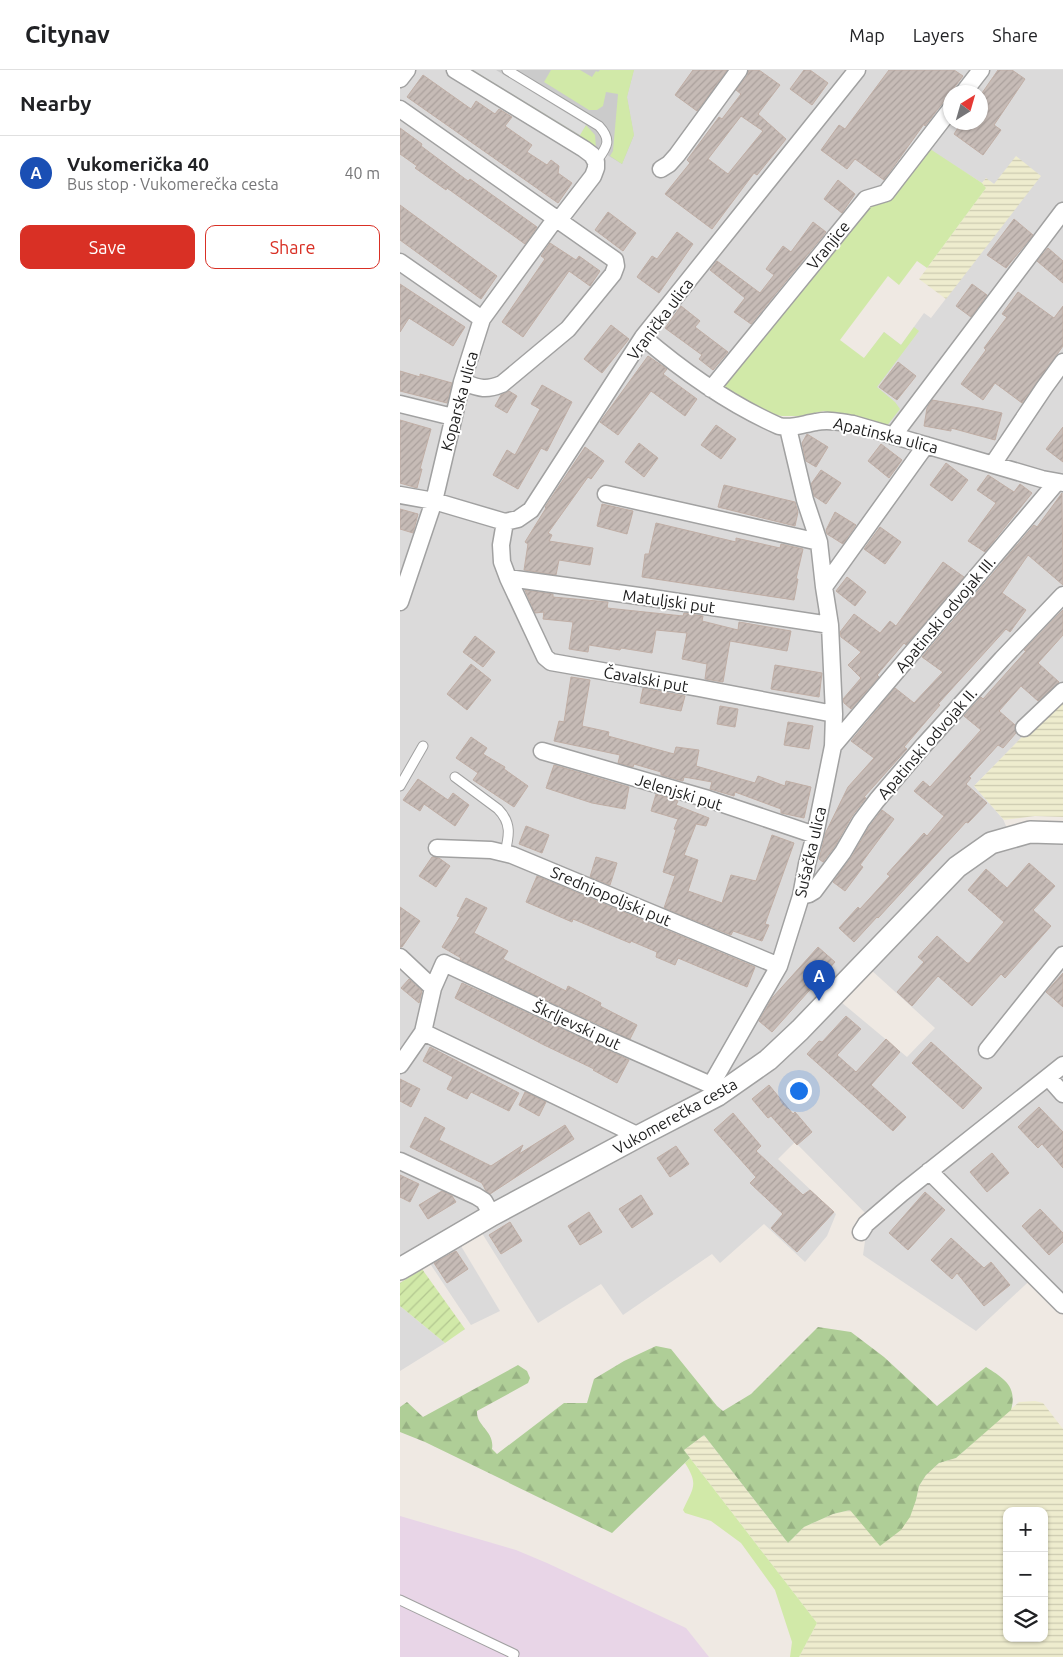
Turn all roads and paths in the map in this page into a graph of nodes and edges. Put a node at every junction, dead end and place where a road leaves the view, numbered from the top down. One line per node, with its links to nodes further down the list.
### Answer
1 (407, 70): 7 (street)
2 (455, 70): 11 (street)
3 (507, 70): 11 (lane)
4 (738, 70): 12 (street)
5 (857, 70): 17 (street, Vranička ulica)
6 (981, 70): 8 (street)
7 (400, 79)
8 (969, 85)
9 (400, 109): 14 (street)
10 (943, 119): 20 (street, Vranjice)
11 (596, 162): 14 (street, Koparska ulica)
12 (661, 169)
13 (1063, 210): 24 (street)
14 (557, 219): 16 (street, Koparska ulica); 19 (street)
15 (400, 262): 16 (street)
16 (482, 320): 19 (street, Koparska ulica)
17 (643, 337): 20 (street); 31 (street, Vranička ulica)
18 (1063, 362): 26 (street)
19 (462, 382): 22 (street, Koparska ulica)
20 (710, 389): 23 (street)
21 (400, 404): 22 (street)
22 (453, 417): 30 (street, Koparska ulica)
23 (788, 428): 24 (street, Apatinska ulica); 32 (street, Sušačka ulica)
24 (893, 436): 25 (street, Apatinska ulica)
25 (926, 445): 26 (street, Apatinska ulica); 34 (street)
26 (994, 464): 27 (street, Apatinska ulica)
27 (1060, 483): 42 (street, Apatinski odvojak III.)
28 (606, 494): 32 (street)
29 (400, 495): 30 (street)
30 (434, 501): 31 (street); 36 (street, Koparska ulica)
31 (505, 522): 33 (street)
32 (819, 542): 34 (street, Sušačka ulica)
33 (508, 578): 37 (street, Matuljski put); 39 (street, Čavalski put)
34 (824, 587): 37 (street, Sušačka ulica)
35 (1063, 595): 50 (street, Apatinski odvojak II.)
36 (400, 602)
37 (830, 625): 39 (street, Sušačka ulica)
38 (1063, 691): 40 (street)
39 (834, 714): 42 (street, Sušačka ulica)
40 (1024, 728)
41 (423, 746): 45 (lane)
42 (833, 746): 47 (street, Sušačka ulica)
43 (542, 751): 47 (street, Jelenjski put)
44 (455, 777): 49 (lane)
45 (400, 786)
46 (1063, 833): 60 (street, Vukomerečka cesta)
47 (815, 835): 50 (street, Sušačka ulica)
48 (438, 848): 49 (street, Srednjopoljski put)
49 (505, 853): 53 (street, Srednjopoljski put)
50 (801, 896): 53 (street, Sušačka ulica)
51 (1063, 955): 56 (street)
52 (400, 957): 54 (street)
53 (780, 966): 60 (street, Sušačka ulica)
54 (433, 988): 55 (street); 60 (street, Škrljevski put)
55 (423, 1032): 57 (street); 62 (street)
56 (987, 1050)
57 (403, 1053)
58 (1063, 1065): 59 (street)
59 (1048, 1077): 61 (street); 64 (street)
60 (715, 1090): 62 (street, Vukomerečka cesta)
61 (1063, 1094)
62 (639, 1136): 65 (street, Vukomerečka cesta)
63 (400, 1160): 65 (street)
64 (929, 1171): 66 (street); 68 (street)
65 (492, 1215): 67 (street, Vukomerečka cesta)
66 (861, 1232)
67 (400, 1269)
68 (1063, 1305)
69 (400, 1600): 70 (lane)
70 (512, 1657)

